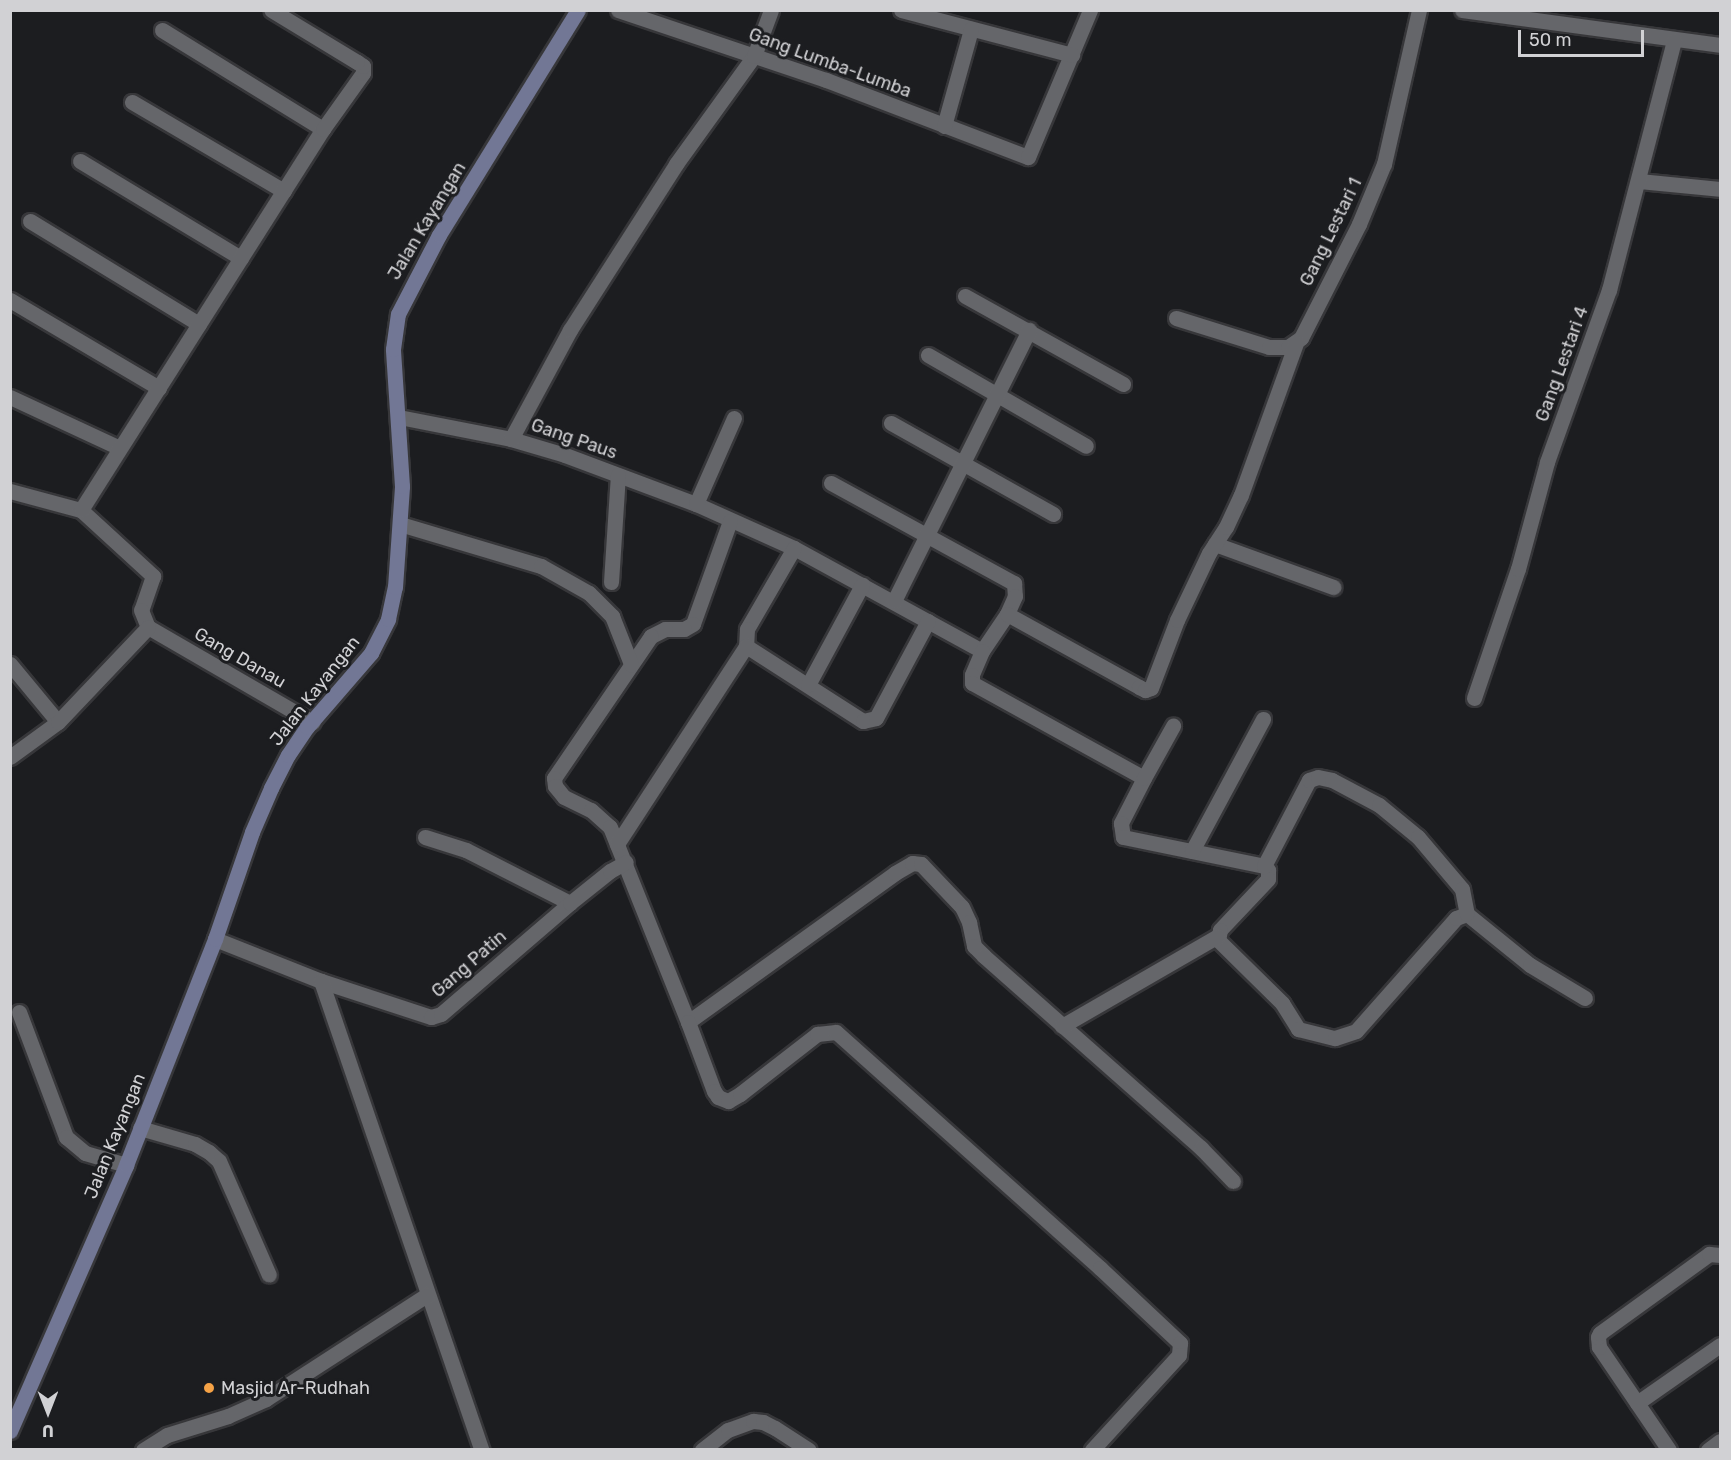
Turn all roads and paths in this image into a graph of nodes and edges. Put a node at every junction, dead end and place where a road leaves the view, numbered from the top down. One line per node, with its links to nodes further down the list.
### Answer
1 (272, 10): 17 (street)
2 (578, 10): 35 (street, Jalan Kayangan)
3 (618, 10): 14 (street, Gang Lumba-Lumba)
4 (771, 10): 14 (street)
5 (901, 10): 9 (street)
6 (1090, 10): 13 (street)
7 (1419, 10): 29 (street, Gang Lestari 1)
8 (1462, 10): 11 (street)
9 (971, 29): 13 (street); 16 (street)
10 (162, 30): 17 (street)
11 (1674, 40): 12 (street); 19 (street, Gang Lestari 4)
12 (1720, 45)
13 (1072, 55): 16 (street, Gang Lumba-Lumba)
14 (754, 57): 16 (street, Gang Lumba-Lumba); 38 (street)
15 (132, 102): 21 (street)
16 (944, 126)
17 (323, 129): 21 (street)
18 (80, 161): 23 (street)
19 (1639, 181): 20 (street); 65 (street, Gang Lestari 4)
20 (1720, 189)
21 (284, 191): 23 (street)
22 (30, 221): 27 (street)
23 (241, 258): 27 (street)
24 (965, 296): 28 (street)
25 (10, 300): 32 (street)
26 (1176, 318): 29 (street)
27 (199, 324): 32 (street)
28 (1029, 330): 31 (street); 33 (street)
29 (1296, 343): 51 (street, Gang Lestari 1)
30 (928, 356): 33 (street)
31 (1124, 384)
32 (159, 388): 40 (street)
33 (996, 395): 39 (street); 41 (street)
34 (10, 397): 40 (street)
35 (399, 417): 38 (street, Gang Paus); 49 (street, Jalan Kayangan)
36 (734, 418): 45 (street)
37 (891, 423): 41 (street)
38 (511, 439): 42 (street, Gang Paus)
39 (1086, 446)
40 (120, 448): 46 (street)
41 (962, 465): 47 (street); 50 (street)
42 (618, 475): 45 (street, Gang Paus); 53 (street)
43 (831, 483): 50 (street)
44 (10, 491): 46 (street)
45 (696, 504): 48 (street, Gang Paus)
46 (81, 510): 59 (street)
47 (1053, 514)
48 (730, 521): 52 (street, Gang Paus); 63 (street)
49 (400, 524): 63 (street); 68 (street, Jalan Kayangan)
50 (927, 534): 56 (street); 57 (street)
51 (1215, 544): 55 (street); 57 (street, Gang Lestari 1)
52 (794, 548): 54 (street, Gang Paus); 60 (street)
53 (611, 582)
54 (862, 585): 56 (street, Gang Paus); 64 (street)
55 (1333, 587)
56 (894, 601): 58 (street, Gang Paus)
57 (1007, 614): 61 (street)
58 (928, 621): 61 (street, Gang Paus); 64 (street)
59 (148, 627): 67 (street); 68 (street, Gang Danau)
60 (746, 646): 64 (street); 73 (street)
61 (982, 651): 71 (street)
62 (10, 664): 67 (street)
63 (631, 664): 73 (street)
64 (808, 686)
65 (1474, 698)
66 (1263, 719): 74 (street)
67 (58, 722): 70 (street)
68 (312, 722): 80 (street, Jalan Kayangan)
69 (1173, 726): 71 (street)
70 (10, 757)
71 (1144, 778): 74 (street)
72 (425, 837): 77 (street)
73 (617, 844): 75 (street)
74 (1192, 851): 76 (street)
75 (626, 862): 77 (street, Gang Patin); 84 (street)
76 (1264, 866): 78 (street); 79 (street)
77 (570, 903): 81 (street, Gang Patin)
78 (1467, 914): 79 (street); 82 (street)
79 (1218, 936): 85 (street)
80 (215, 939): 81 (street, Gang Patin); 86 (street, Jalan Kayangan)
81 (321, 981): 91 (street)
82 (1585, 998)
83 (19, 1012): 87 (street)
84 (688, 1022): 85 (street); 100 (street)
85 (1062, 1026): 88 (street)
86 (140, 1128): 87 (street, Jalan Kayangan); 90 (street)
87 (126, 1165): 94 (street, Jalan Kayangan)
88 (1233, 1181)
89 (1720, 1255): 93 (street)
90 (270, 1275)
91 (427, 1296): 96 (street); 97 (street)
92 (1720, 1345): 93 (street)
93 (1637, 1403): 101 (street)
94 (10, 1431)
95 (1720, 1441): 102 (street)
96 (144, 1449)
97 (482, 1449)
98 (702, 1449): 99 (street)
99 (809, 1449)
100 (1092, 1449)
101 (1669, 1449)
102 (1708, 1449)

